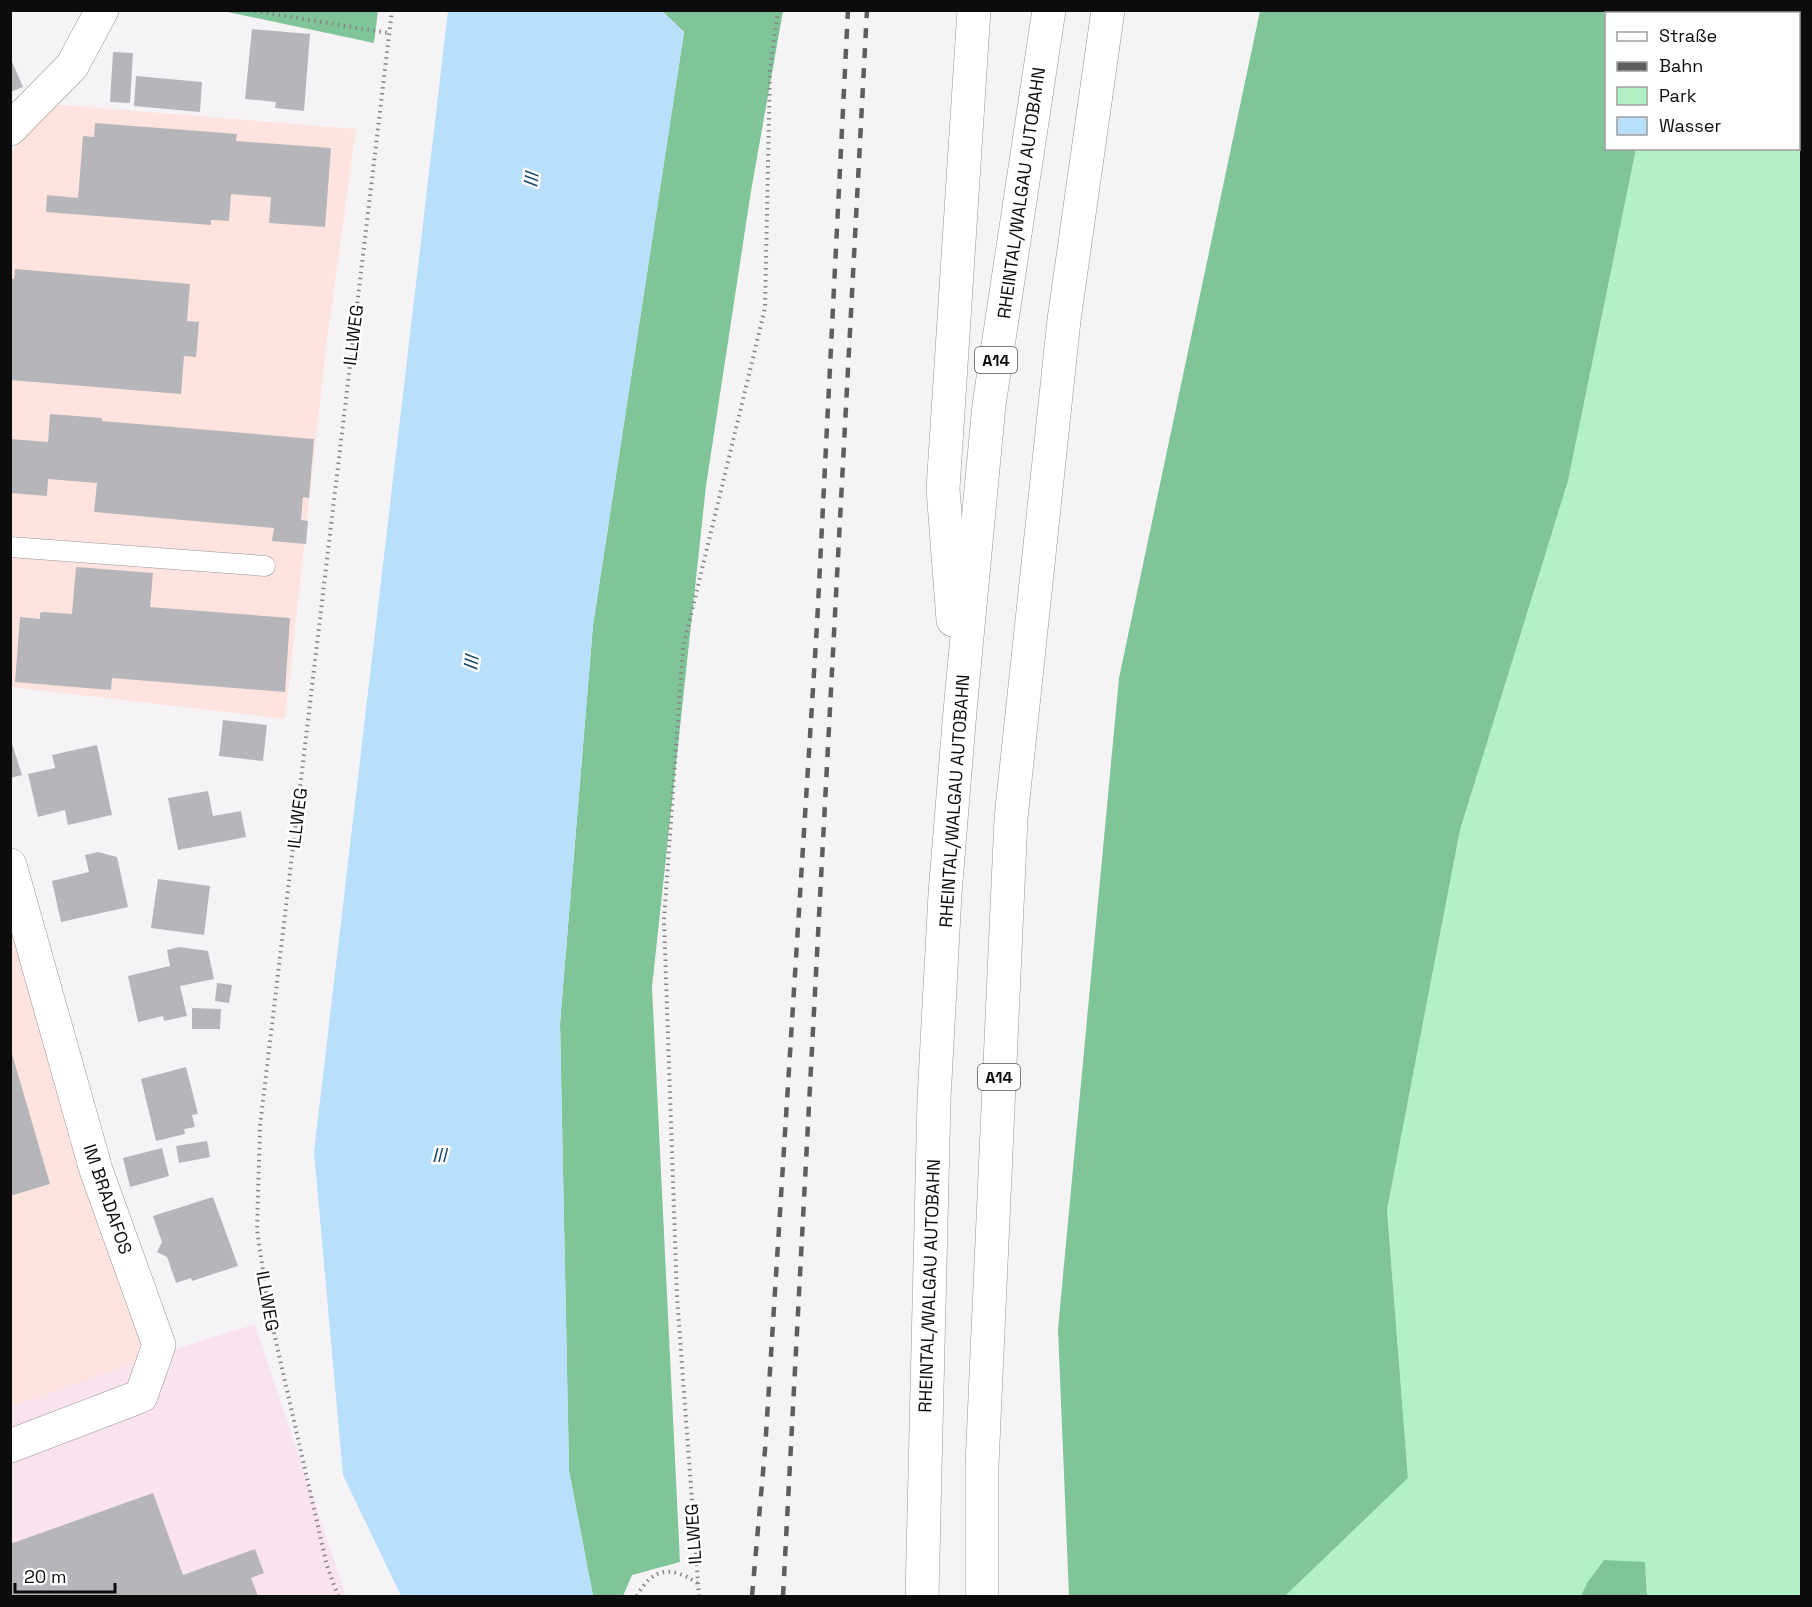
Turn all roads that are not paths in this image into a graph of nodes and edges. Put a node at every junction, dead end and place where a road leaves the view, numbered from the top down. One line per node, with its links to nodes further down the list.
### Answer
1 (974, 10): 8 (main road)
2 (1049, 10): 8 (main road, RHEINTAL/WALGAU AUTOBAHN / A14)
3 (1108, 10): 12 (main road, A14)
4 (100, 14): 5 (main road)
5 (10, 129)
6 (10, 547): 7 (lane)
7 (265, 566)
8 (960, 711): 11 (main road, RHEINTAL/WALGAU AUTOBAHN / A14)
9 (12, 878): 10 (main road, IM BRADAFOS)
10 (10, 1446)
11 (922, 1596)
12 (982, 1596)

